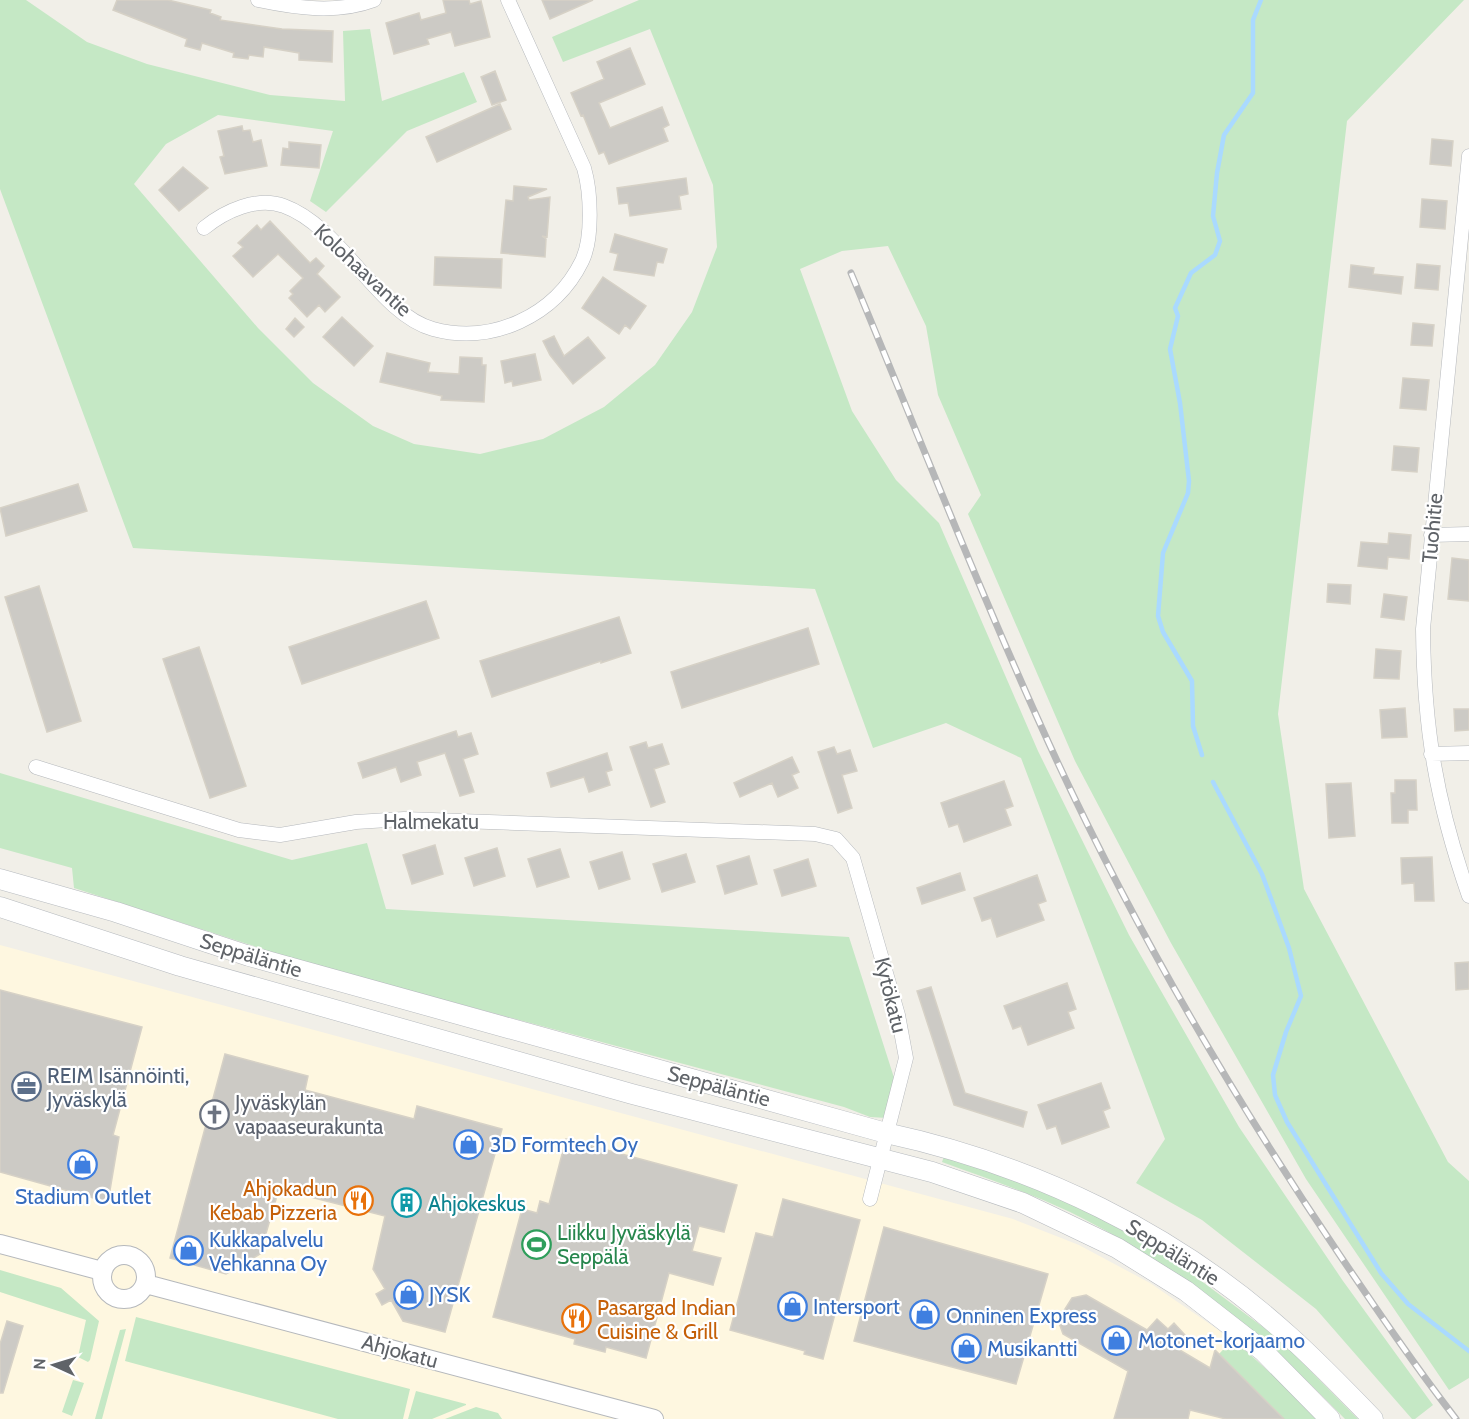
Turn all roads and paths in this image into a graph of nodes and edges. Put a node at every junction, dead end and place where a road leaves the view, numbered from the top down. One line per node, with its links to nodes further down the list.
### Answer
1 (258, 0): 2 (street)
2 (374, 0)
3 (508, 0): 5 (street, Kolohaavantie)
4 (1469, 156): 7 (street, Tuohitie)
5 (204, 228)
6 (1469, 534): 7 (street)
7 (1431, 535): 9 (street, Tuohitie)
8 (1469, 753): 9 (street)
9 (1431, 754): 13 (street, Tuohitie)
10 (36, 767): 11 (street, Halmekatu)
11 (836, 839): 15 (street, Kytökatu)
12 (0, 879): 15 (main road, Seppäläntie)
13 (1469, 896)
14 (0, 907): 16 (main road, Seppäläntie)
15 (886, 1133): 16 (street, Kytökatu); 23 (main road, Seppäläntie)
16 (880, 1158): 17 (street, Kytökatu); 22 (main road, Seppäläntie)
17 (870, 1198)
18 (0, 1244): 19 (street)
19 (102, 1271): 20 (street); 20 (street)
20 (146, 1284): 21 (street, Ahjokatu)
21 (654, 1419)
22 (1330, 1419)
23 (1373, 1419)

